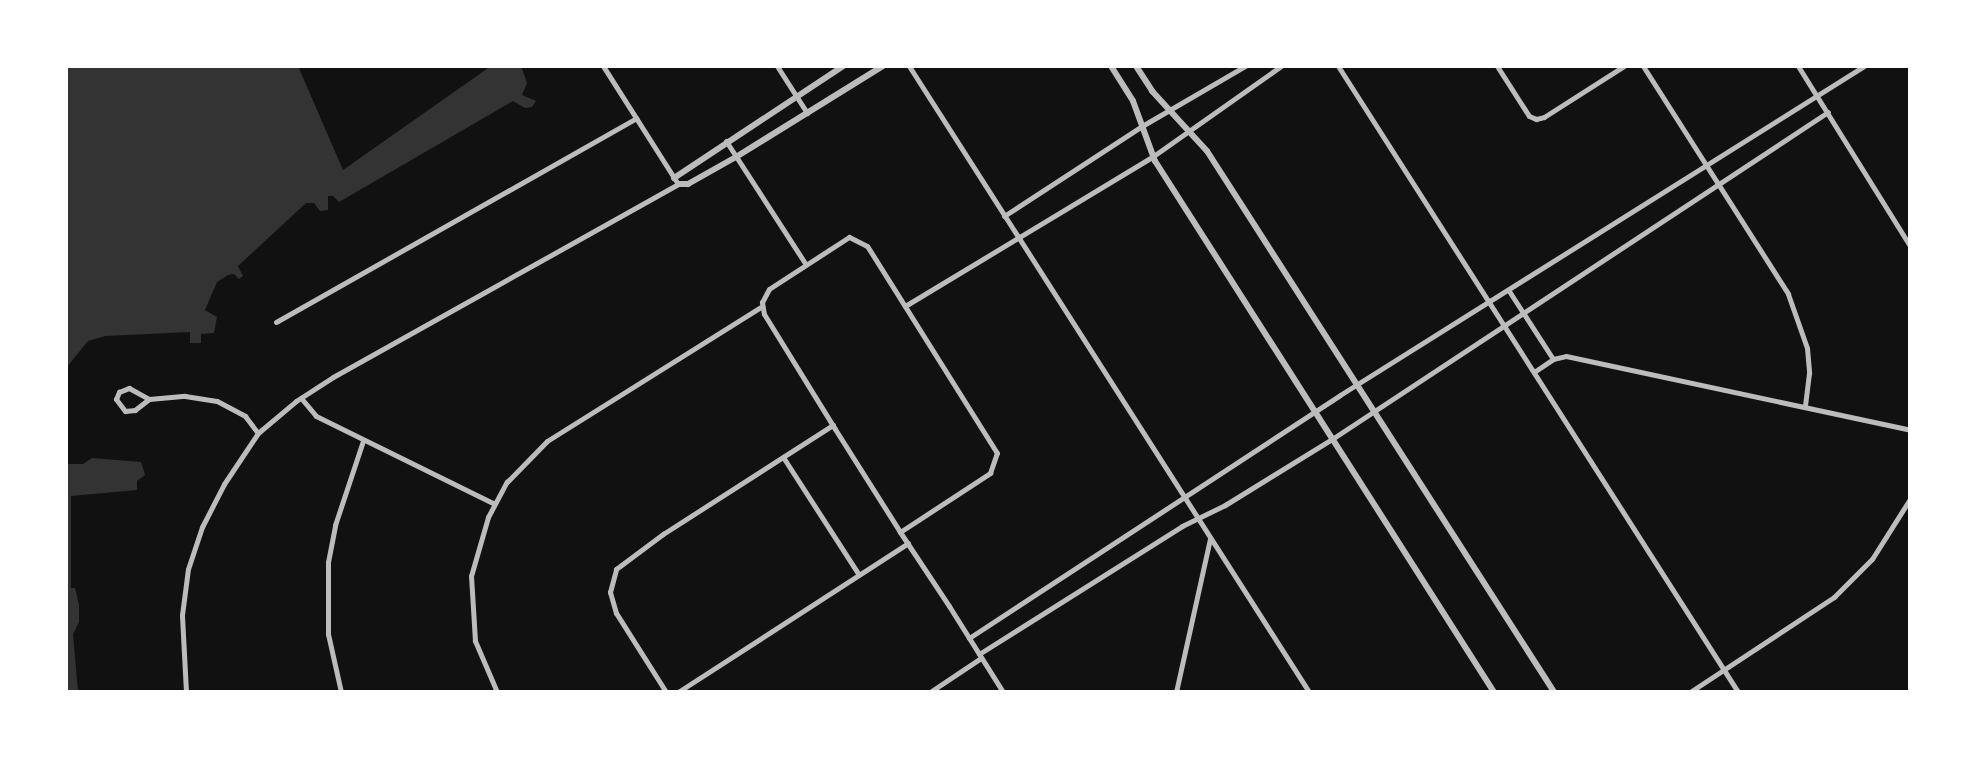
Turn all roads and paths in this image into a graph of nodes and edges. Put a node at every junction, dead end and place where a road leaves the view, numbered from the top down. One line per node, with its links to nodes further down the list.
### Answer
1 (603, 66): 21 (street)
2 (777, 66): 16 (street)
3 (843, 66): 16 (street)
4 (883, 66): 20 (street)
5 (909, 66): 30 (street)
6 (1111, 66): 22 (street)
7 (1136, 66): 18 (street)
8 (1245, 66): 18 (street)
9 (1281, 66): 23 (street)
10 (1338, 66): 35 (street)
11 (1497, 66): 12 (street)
12 (1624, 66)
13 (1643, 66): 27 (street)
14 (1798, 66): 17 (street)
15 (1864, 66): 17 (street)
16 (796, 96): 20 (street); 24 (street)
17 (1817, 96): 19 (street); 27 (street)
18 (1170, 109): 22 (street); 23 (street)
19 (1828, 112): 29 (street); 32 (street)
20 (807, 113): 25 (street)
21 (636, 118): 28 (street); 39 (street)
22 (1142, 126): 26 (street); 30 (street)
23 (1192, 131): 26 (street); 43 (street)
24 (726, 141): 25 (street); 28 (street)
25 (736, 157): 28 (street); 33 (street)
26 (1152, 157): 31 (street); 48 (street)
27 (1707, 167): 29 (street); 34 (street)
28 (676, 181): 44 (street)
29 (1718, 183): 38 (street); 46 (street)
30 (1004, 216): 31 (street)
31 (1018, 238): 37 (street); 55 (street)
32 (1910, 246)
33 (805, 263): 36 (street); 37 (street)
34 (1509, 291): 35 (street); 38 (street)
35 (1489, 302): 40 (street); 43 (street)
36 (762, 306): 49 (street); 57 (street)
37 (905, 306): 59 (street)
38 (1522, 311): 40 (street); 41 (street)
39 (276, 322)
40 (1504, 325): 42 (street); 47 (street)
41 (1553, 359): 42 (street); 46 (street)
42 (1534, 372): 65 (street)
43 (1357, 385): 47 (street); 48 (street)
44 (301, 398): 51 (street); 53 (street)
45 (149, 399): 45 (street); 51 (street)
46 (1805, 407): 50 (street)
47 (1374, 411): 52 (street); 76 (street)
48 (1315, 412): 52 (street); 55 (street)
49 (833, 425): 54 (street); 59 (street)
50 (1910, 430)
51 (258, 433): 66 (street)
52 (1332, 439): 58 (street); 75 (street)
53 (363, 441): 57 (street); 67 (street)
54 (783, 457): 62 (street); 69 (street)
55 (1184, 497): 58 (street); 63 (street)
56 (1910, 499): 65 (street)
57 (493, 503): 68 (street)
58 (1198, 518): 60 (street); 64 (street)
59 (900, 532): 61 (street)
60 (1210, 538): 73 (street); 74 (street)
61 (908, 543): 62 (street); 63 (street)
62 (859, 575): 70 (street)
63 (969, 638): 64 (street)
64 (980, 656): 71 (street); 72 (street)
65 (1724, 670): 77 (street); 78 (street)
66 (186, 692)
67 (341, 692)
68 (497, 692)
69 (666, 692)
70 (678, 692)
71 (930, 692)
72 (1003, 692)
73 (1176, 692)
74 (1309, 692)
75 (1494, 692)
76 (1554, 692)
77 (1690, 692)
78 (1738, 692)

